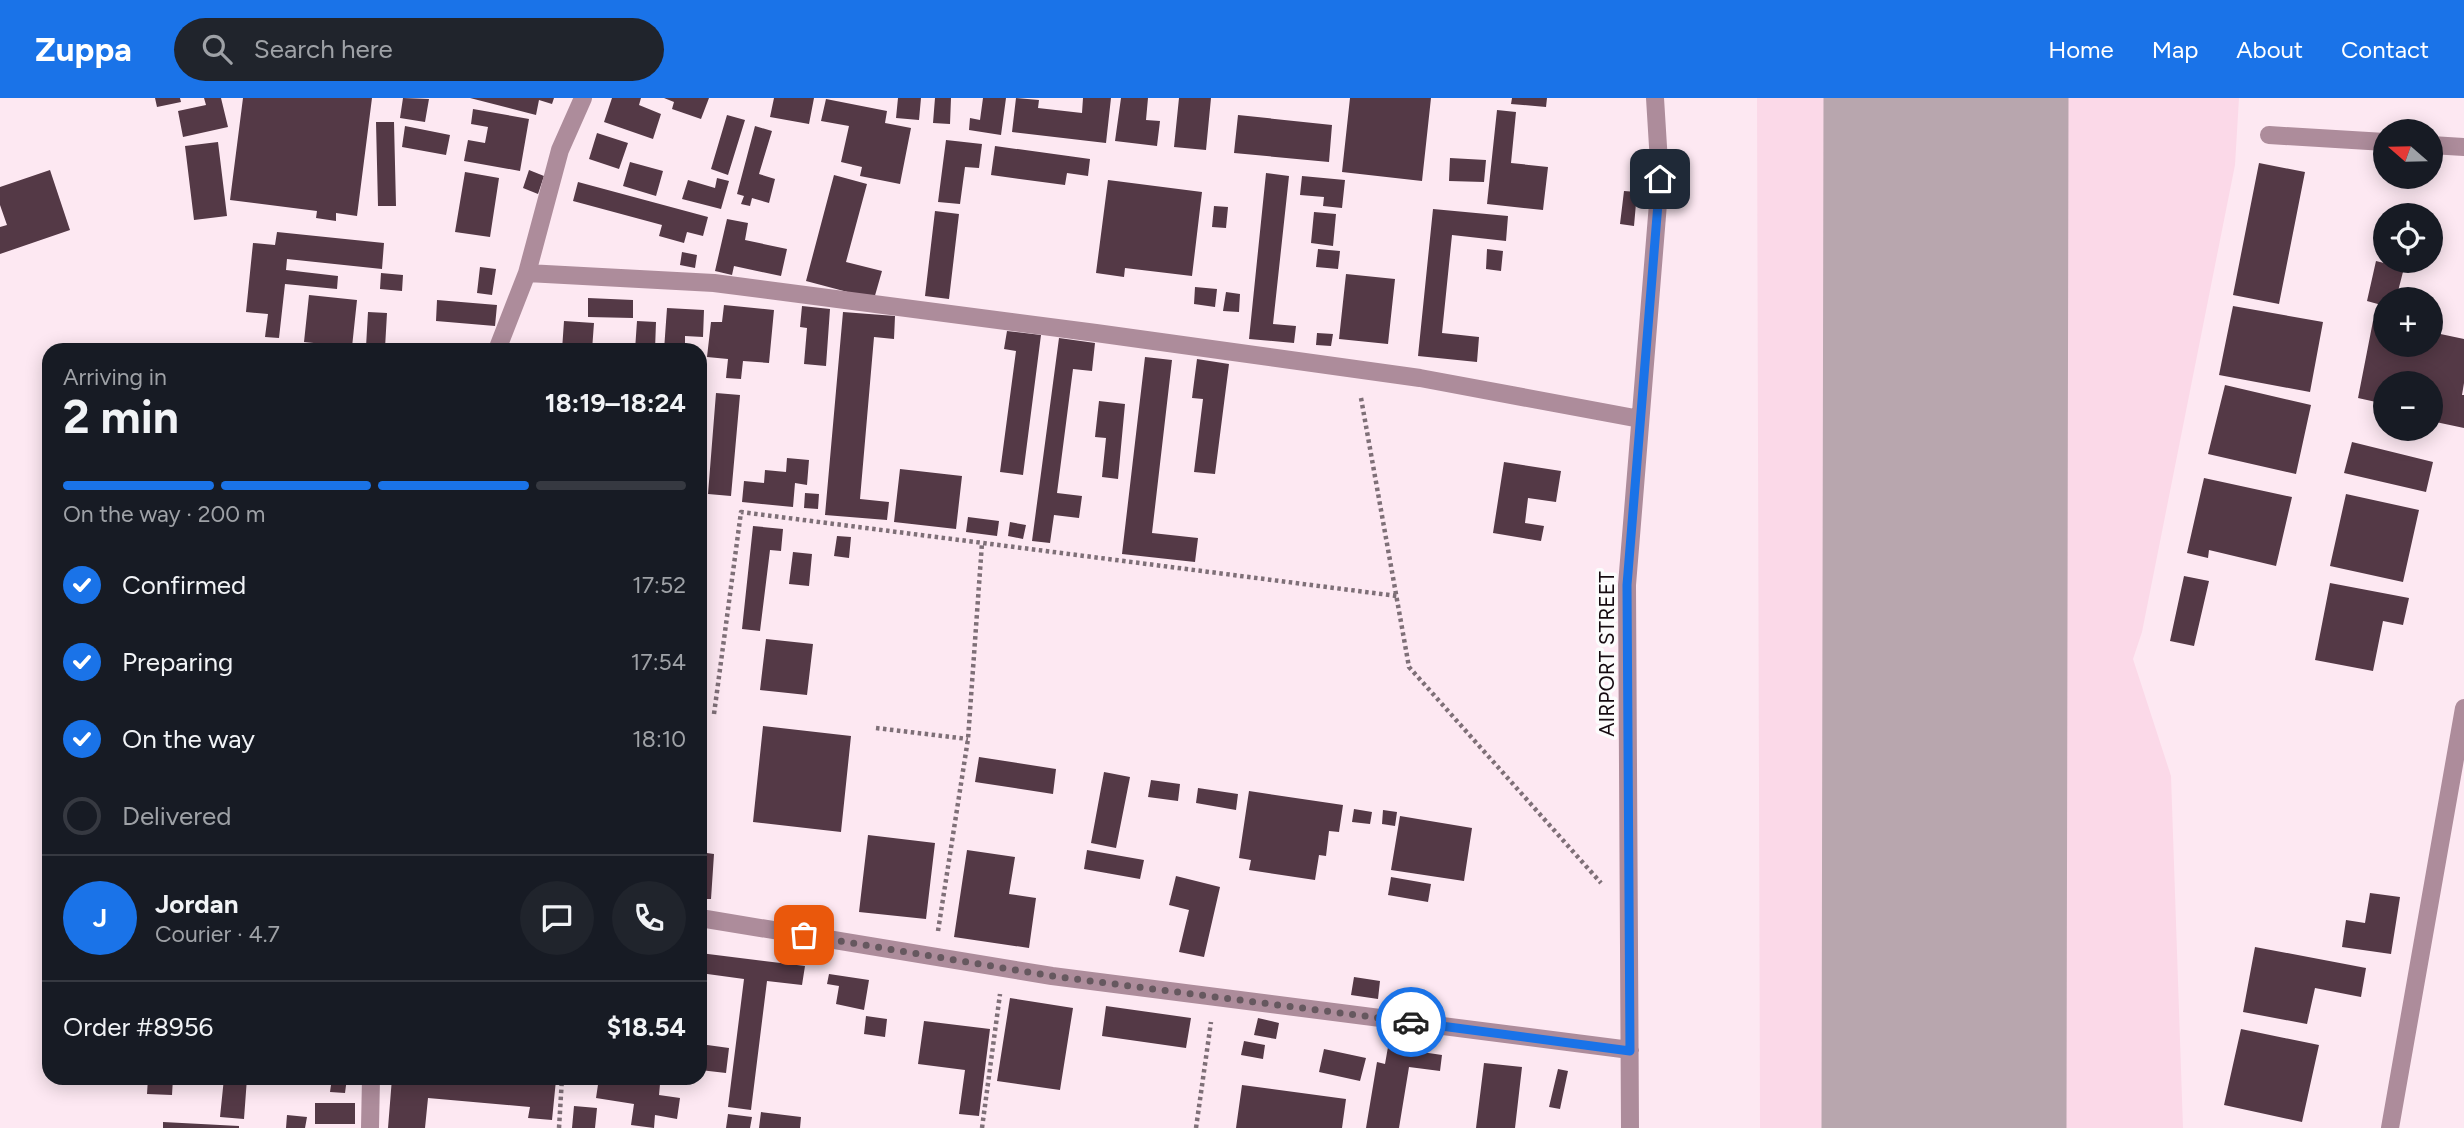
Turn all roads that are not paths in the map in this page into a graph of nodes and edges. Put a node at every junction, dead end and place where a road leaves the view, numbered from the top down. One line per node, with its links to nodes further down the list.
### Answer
1 (583, 98): 7 (street)
2 (1655, 98): 9 (street, AIRPORT STREET)
3 (2269, 135): 4 (street)
4 (2373, 141)
5 (2443, 146): 6 (street)
6 (2464, 147)
7 (527, 273): 8 (street); 9 (street)
8 (500, 343)
9 (1640, 419): 12 (street, AIRPORT STREET)
10 (2464, 708): 16 (street)
11 (707, 919): 12 (street)
12 (1630, 1051): 15 (street, AIRPORT STREET)
13 (371, 1085): 14 (street)
14 (370, 1128)
15 (1630, 1128)
16 (2390, 1128)

